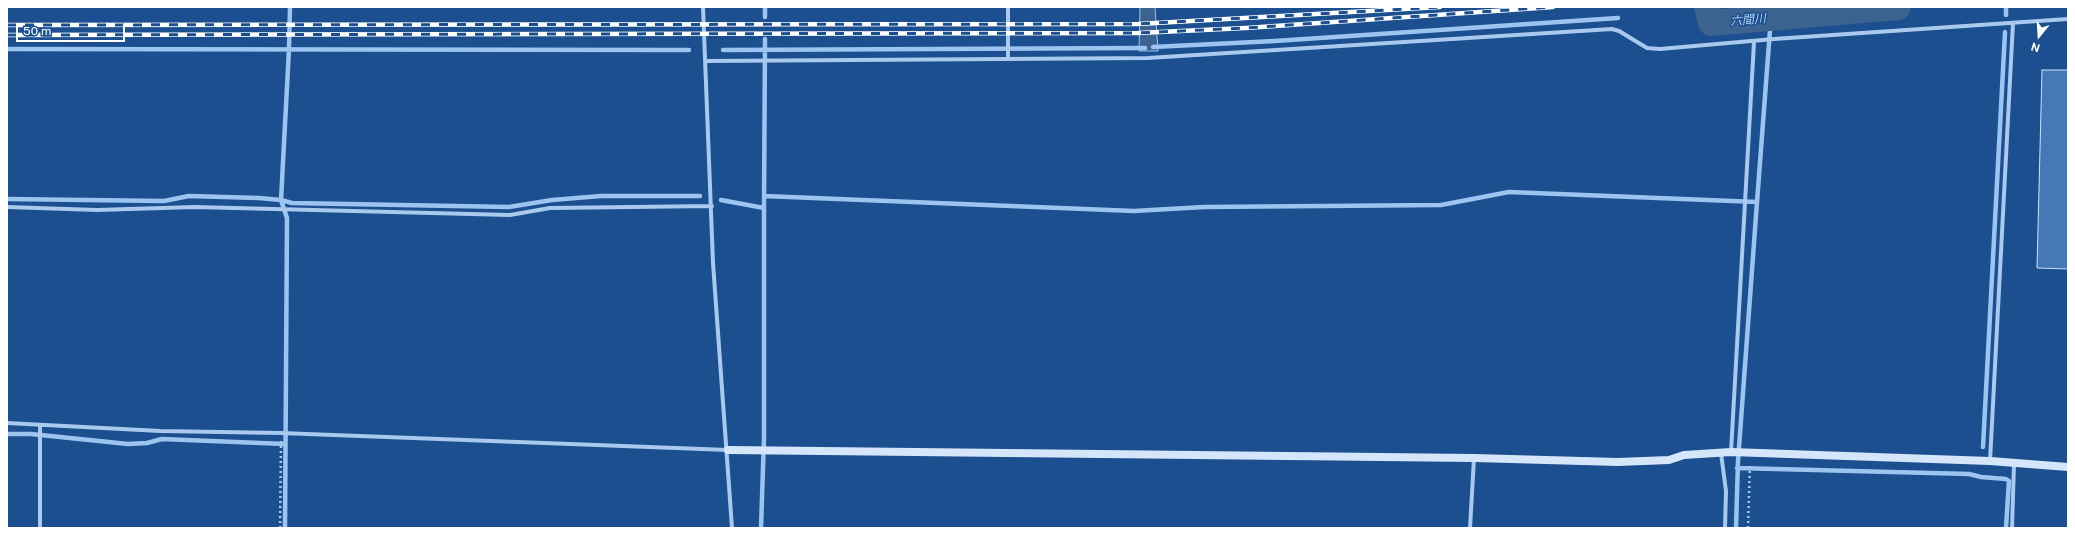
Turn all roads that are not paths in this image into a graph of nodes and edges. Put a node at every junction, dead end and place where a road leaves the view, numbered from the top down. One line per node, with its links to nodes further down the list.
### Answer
1 (703, 7): 7 (street)
2 (1008, 7): 6 (street)
3 (2068, 19): 4 (street)
4 (2013, 23): 5 (street); 16 (street)
5 (1756, 42): 6 (street); 14 (street)
6 (1008, 59): 7 (street)
7 (706, 61): 8 (street)
8 (712, 206): 9 (street); 12 (street)
9 (7, 207)
10 (7, 423): 11 (street)
11 (40, 425): 12 (street); 19 (street)
12 (728, 450): 15 (street); 20 (street)
13 (1721, 452): 14 (street); 15 (street); 22 (street)
14 (1732, 452): 16 (street)
15 (1474, 458): 21 (street)
16 (1990, 461): 17 (street)
17 (2014, 464): 18 (street); 23 (street)
18 (2068, 467)
19 (40, 528)
20 (732, 528)
21 (1470, 528)
22 (1725, 528)
23 (2012, 528)

